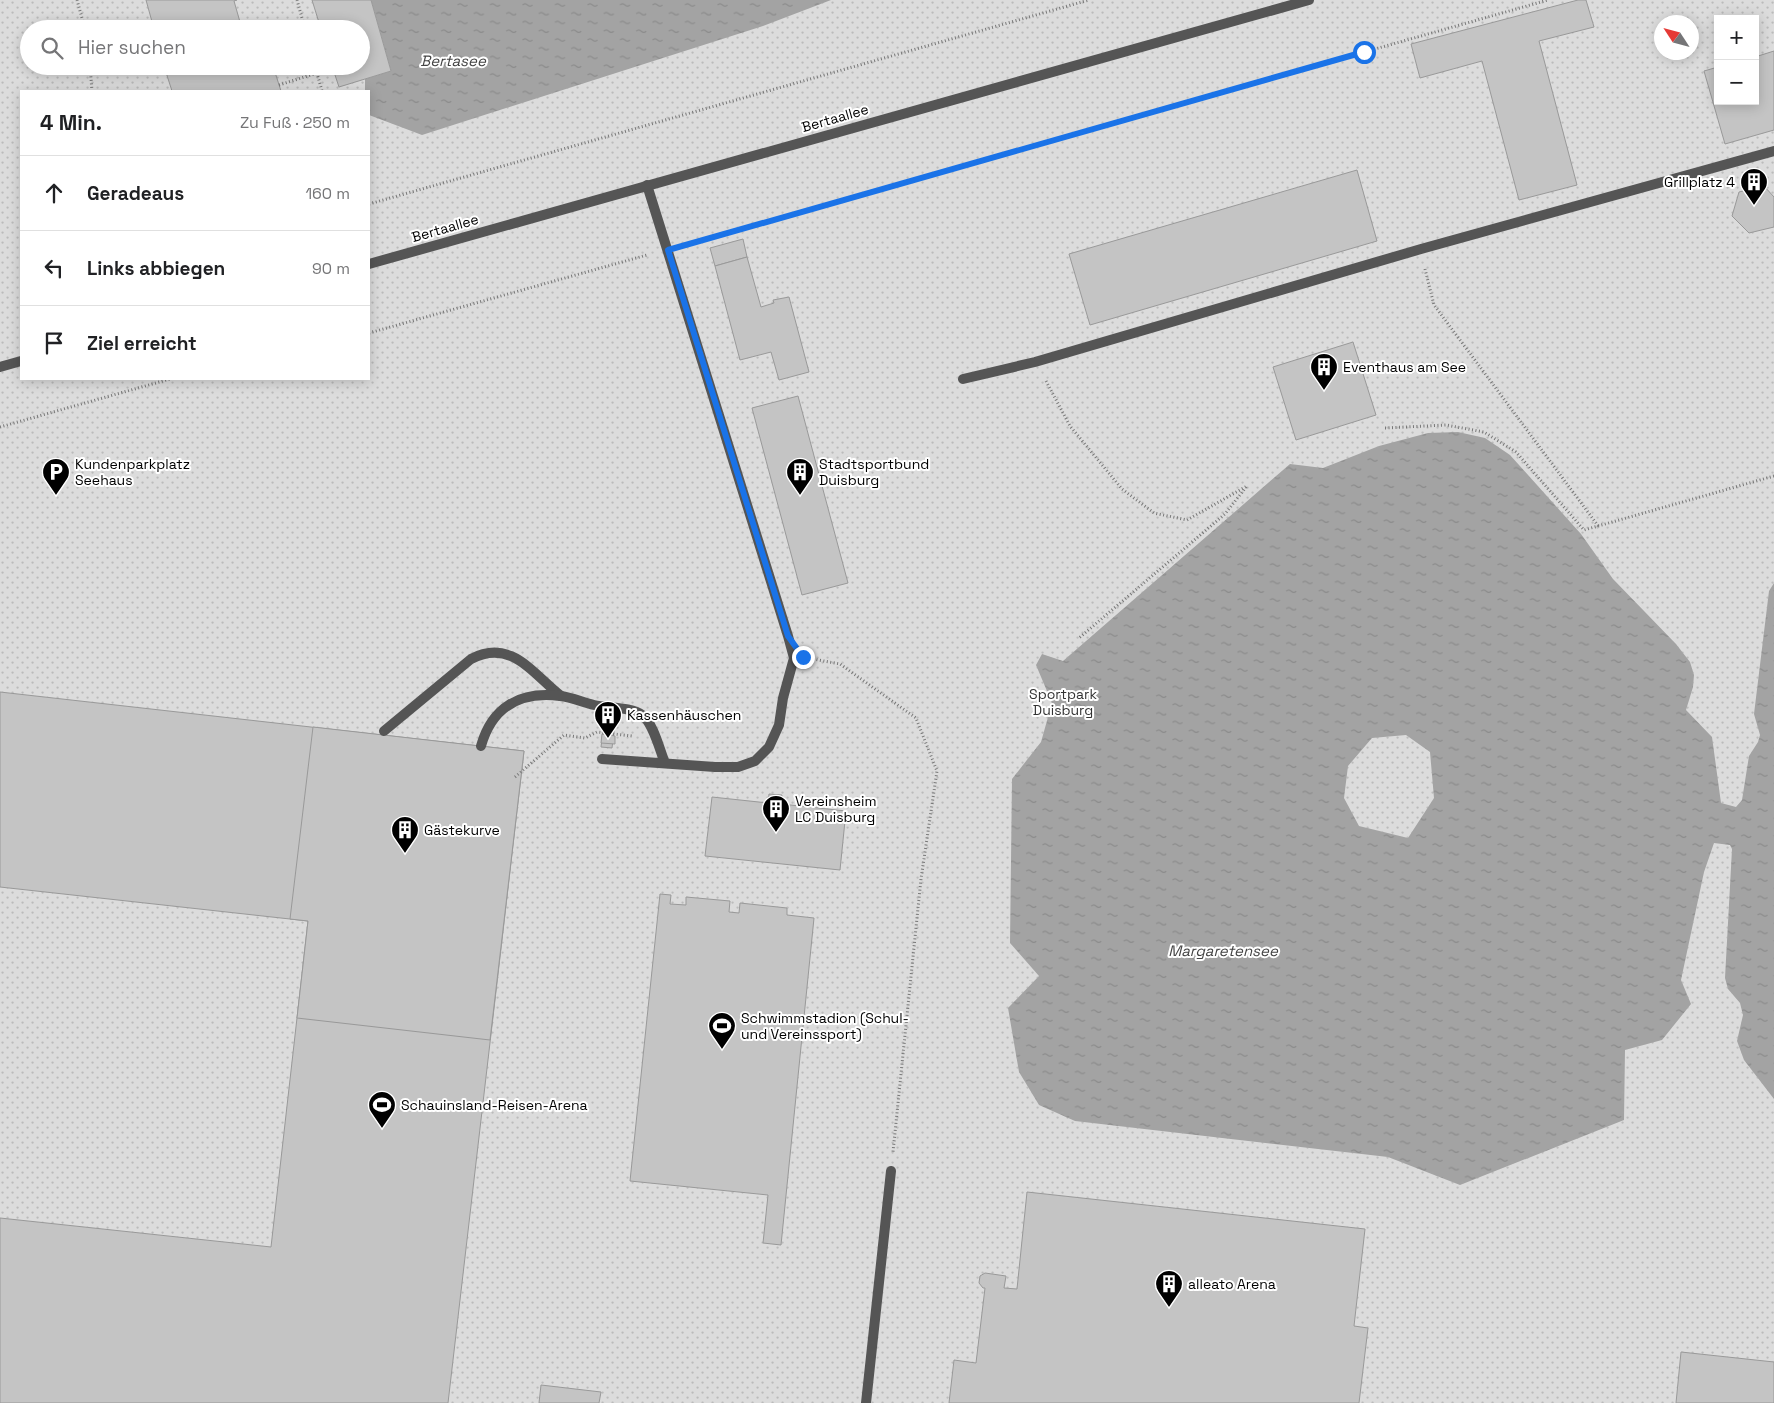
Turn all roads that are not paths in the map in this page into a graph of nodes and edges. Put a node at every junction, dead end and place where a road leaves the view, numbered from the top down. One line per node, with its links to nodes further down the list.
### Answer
1 (1309, 0): 3 (street, Bertaallee)
2 (1774, 151): 7 (street)
3 (647, 185): 4 (street, Bertaallee); 12 (street)
4 (370, 264)
5 (20, 361): 6 (street)
6 (0, 367)
7 (963, 379)
8 (561, 696): 9 (street); 10 (street); 12 (street)
9 (384, 731)
10 (481, 746)
11 (602, 759): 12 (street)
12 (665, 763)
13 (891, 1171): 14 (street)
14 (866, 1403)

